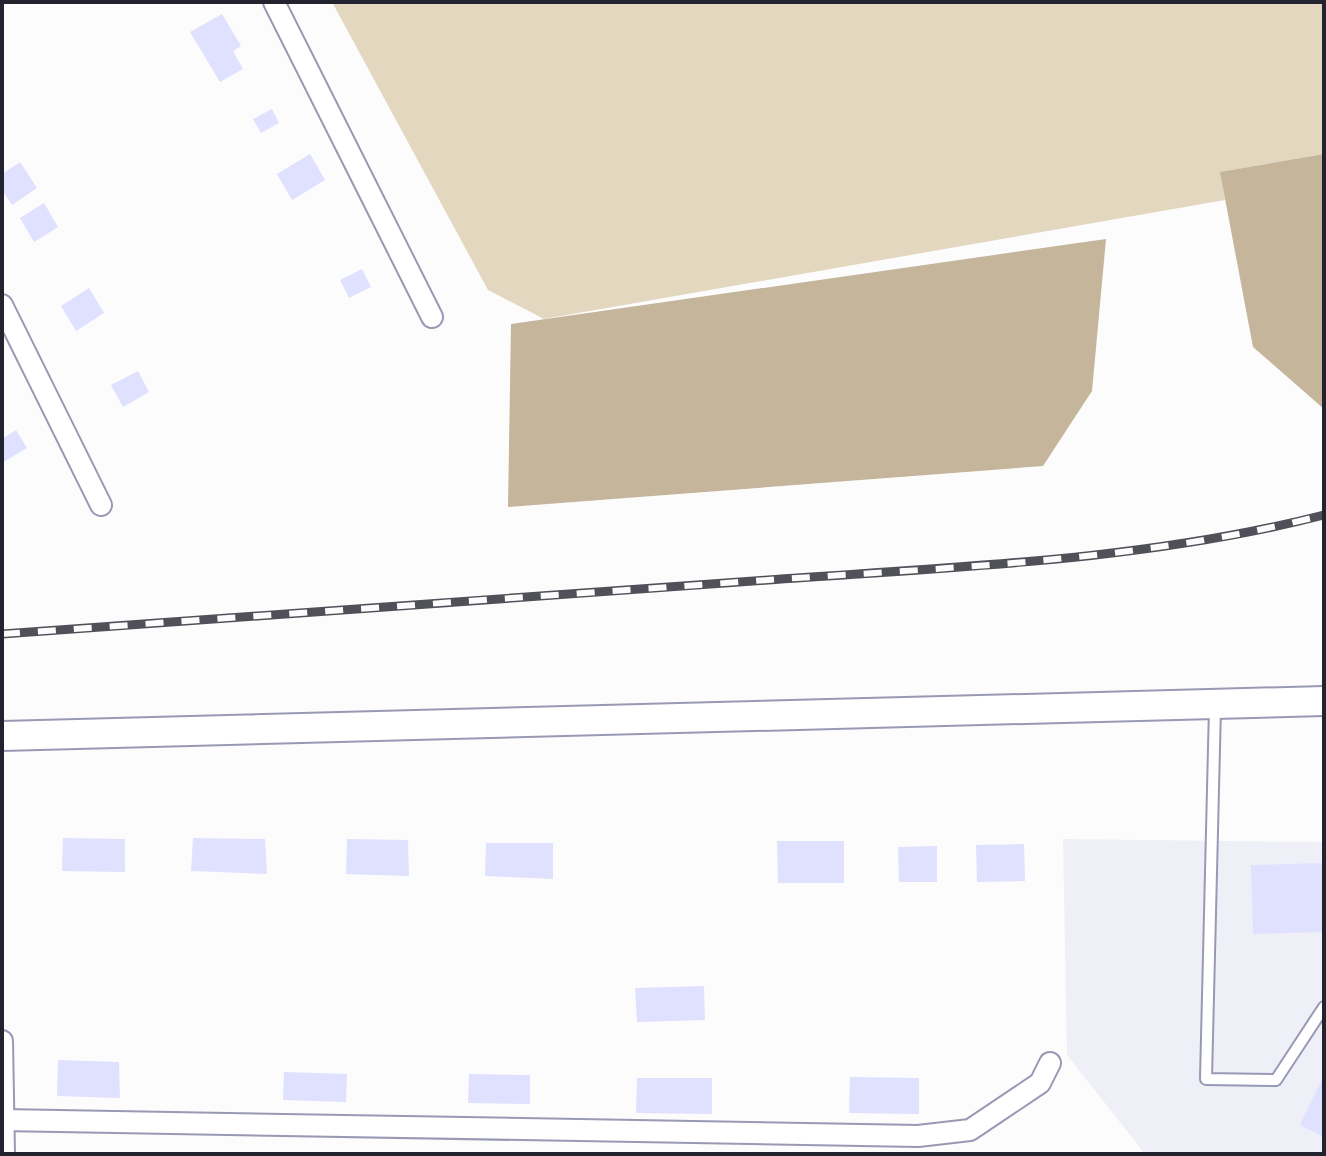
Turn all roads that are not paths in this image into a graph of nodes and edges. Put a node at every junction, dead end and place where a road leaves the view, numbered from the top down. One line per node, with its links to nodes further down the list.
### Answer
1 (274, 2): 3 (street)
2 (2, 305): 4 (street)
3 (432, 317)
4 (101, 505)
5 (1324, 701): 6 (main road)
6 (1215, 705): 7 (main road); 8 (lane)
7 (2, 736)
8 (1324, 1007)
9 (2, 1041): 11 (street)
10 (1050, 1063): 11 (street)
11 (2, 1120): 12 (street)
12 (4, 1154)

